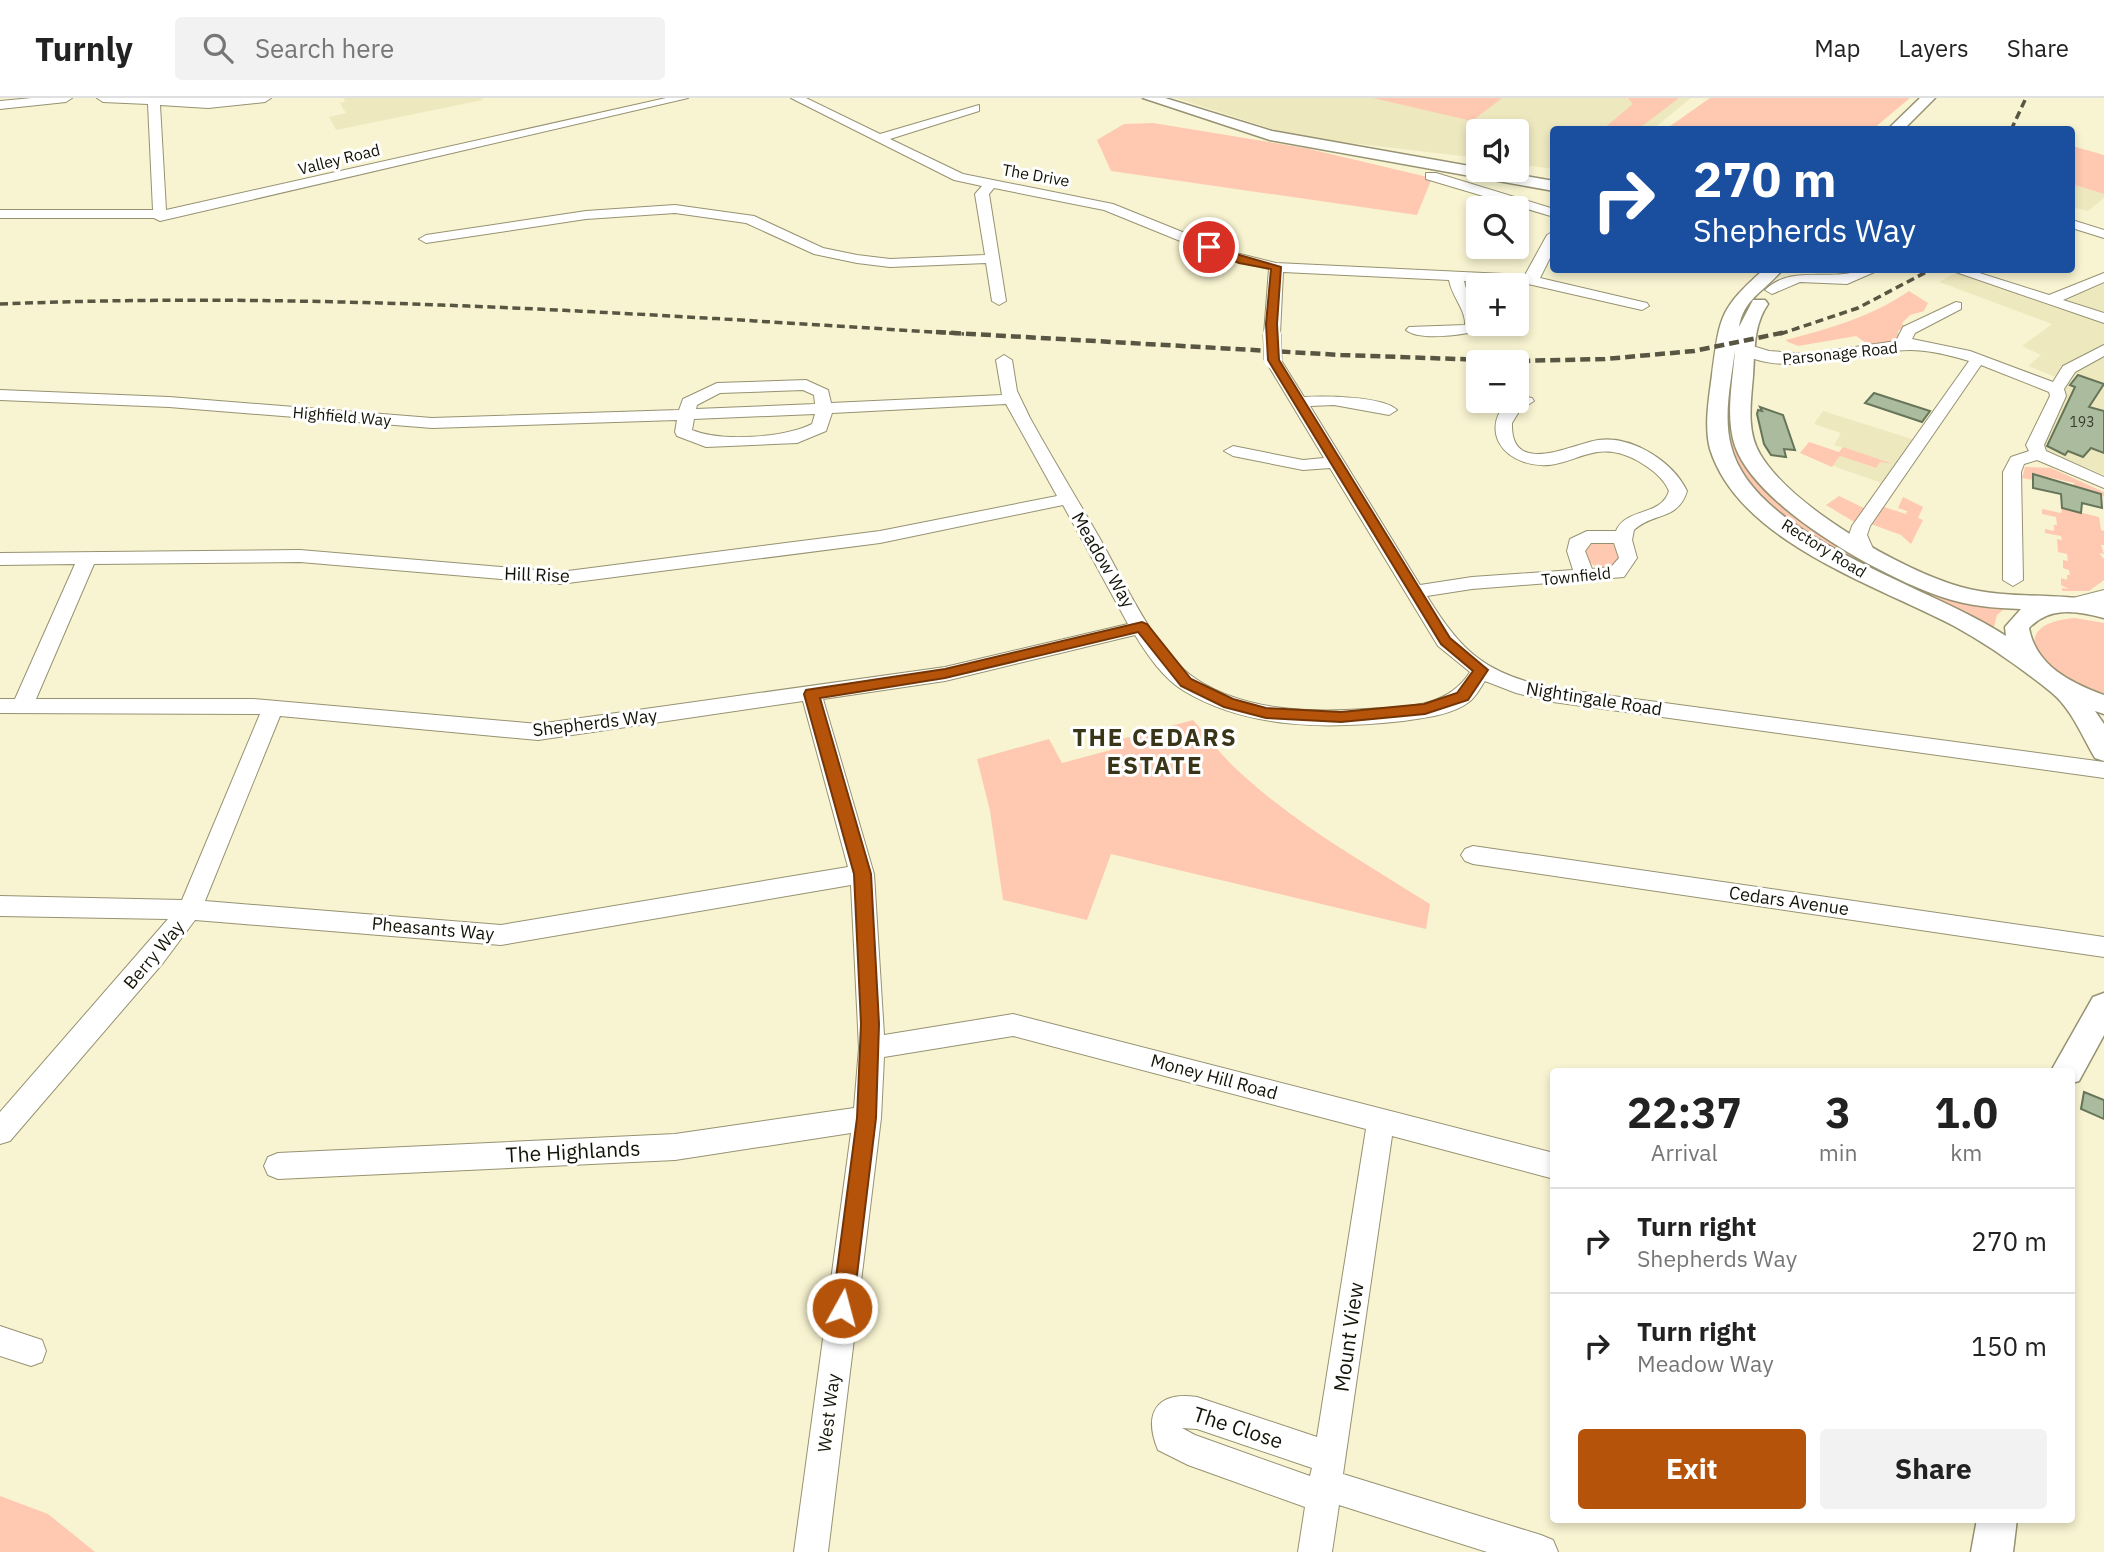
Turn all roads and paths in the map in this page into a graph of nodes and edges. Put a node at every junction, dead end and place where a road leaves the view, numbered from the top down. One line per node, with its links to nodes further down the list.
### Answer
1 (66, 98): 9 (street)
2 (103, 98): 8 (street)
3 (265, 98): 8 (street)
4 (682, 98): 22 (street, Valley Road)
5 (797, 98): 12 (street, The Drive)
6 (1150, 98): 13 (main road)
7 (1928, 98): 11 (main road)
8 (154, 103): 22 (street)
9 (0, 105)
10 (975, 108): 12 (street)
11 (1898, 126)
12 (879, 138): 18 (street, The Drive)
13 (1330, 147): 14 (main road); 19 (main road)
14 (1466, 163)
15 (1529, 174): 17 (main road)
16 (1431, 176): 20 (street)
17 (1550, 177)
18 (990, 184): 27 (street); 28 (street, The Drive)
19 (1550, 185)
20 (1550, 212)
21 (0, 214): 22 (street, Valley Road)
22 (160, 217)
23 (2075, 225): 24 (street)
24 (2104, 234)
25 (426, 239): 27 (street)
26 (1550, 243): 35 (street)
27 (991, 259): 40 (street)
28 (1276, 267): 32 (street); 53 (street, Nightingale Road, bridge)
29 (1810, 273): 37 (street)
30 (1866, 273): 37 (street)
31 (1967, 273): 39 (street)
32 (1456, 277): 33 (street); 44 (street)
33 (1466, 277)
34 (2104, 277): 39 (street)
35 (1529, 279)
36 (1773, 279): 37 (street); 46 (main road, Rectory Road); 77 (main road, Rectory Road)
37 (1826, 279)
38 (1529, 280): 41 (street)
39 (2053, 299): 43 (street)
40 (999, 301)
41 (1642, 306)
42 (1956, 306): 45 (street)
43 (2104, 318)
44 (1414, 330)
45 (1912, 345): 46 (street, Parsonage Road); 49 (street, Parsonage Road)
46 (1746, 349): 65 (main road, Rectory Road)
47 (2104, 350): 50 (street)
48 (1004, 360): 52 (street, Meadow Way)
49 (1977, 360): 50 (street, Parsonage Road); 65 (street)
50 (2056, 389): 59 (street)
51 (0, 395): 57 (street, Highfield Way)
52 (1012, 399): 54 (street, Highfield Way); 63 (street, Meadow Way)
53 (1297, 402): 55 (street); 61 (street, Nightingale Road)
54 (824, 410): 57 (street, Highfield Way); 57 (street); 57 (street)
55 (1389, 410)
56 (1510, 413): 64 (street)
57 (685, 416)
58 (1239, 430): 60 (street)
59 (2038, 454): 62 (street); 69 (street)
60 (1233, 455): 61 (street)
61 (1334, 462): 70 (street, Nightingale Road)
62 (2104, 483)
63 (1068, 499): 66 (street, Hill Rise); 74 (street, Meadow Way)
64 (1623, 537): 68 (street, Townfield); 68 (street)
65 (1865, 551): 72 (main road, Rectory Road)
66 (88, 557): 67 (street, Hill Rise); 80 (street)
67 (0, 559)
68 (1584, 574): 70 (street, Townfield)
69 (2012, 580)
70 (1415, 592): 75 (street, Nightingale Road)
71 (2104, 596): 72 (street)
72 (2062, 604): 73 (main road, Rectory Road); 77 (main road)
73 (2104, 610)
74 (1142, 627): 78 (street, Shepherds Way); 79 (street, Meadow Way)
75 (1481, 670): 76 (street, Nightingale Road); 79 (street)
76 (1507, 683): 79 (street, Meadow Way); 85 (street, Nightingale Road)
77 (2055, 683): 81 (main road); 84 (main road)
78 (811, 694): 83 (street, Shepherds Way); 87 (street, West Way)
79 (1463, 697)
80 (23, 705): 82 (street, Shepherds Way); 83 (street, Shepherds Way)
81 (2104, 705)
82 (0, 706)
83 (274, 708): 89 (street, Berry Way)
84 (2104, 751)
85 (2104, 769)
86 (1473, 855): 90 (street, Cedars Avenue)
87 (862, 874): 89 (street, Pheasants Way); 92 (street, West Way)
88 (0, 906): 89 (street, Pheasants Way)
89 (190, 909): 96 (street, Berry Way)
90 (2104, 947)
91 (2104, 1006): 93 (main road)
92 (872, 1048): 94 (street, West Way); 95 (street, Money Hill Road)
93 (2069, 1068)
94 (867, 1118): 97 (street, The Highlands); 102 (street, West Way)
95 (1381, 1121): 98 (street, Money Hill Road); 101 (street, Mount View)
96 (0, 1132)
97 (278, 1166)
98 (1550, 1166)
99 (0, 1341): 100 (street)
100 (31, 1351)
101 (1327, 1480): 103 (street, Mount View); 104 (street)
102 (811, 1552)
103 (1315, 1552)
104 (1541, 1552)

